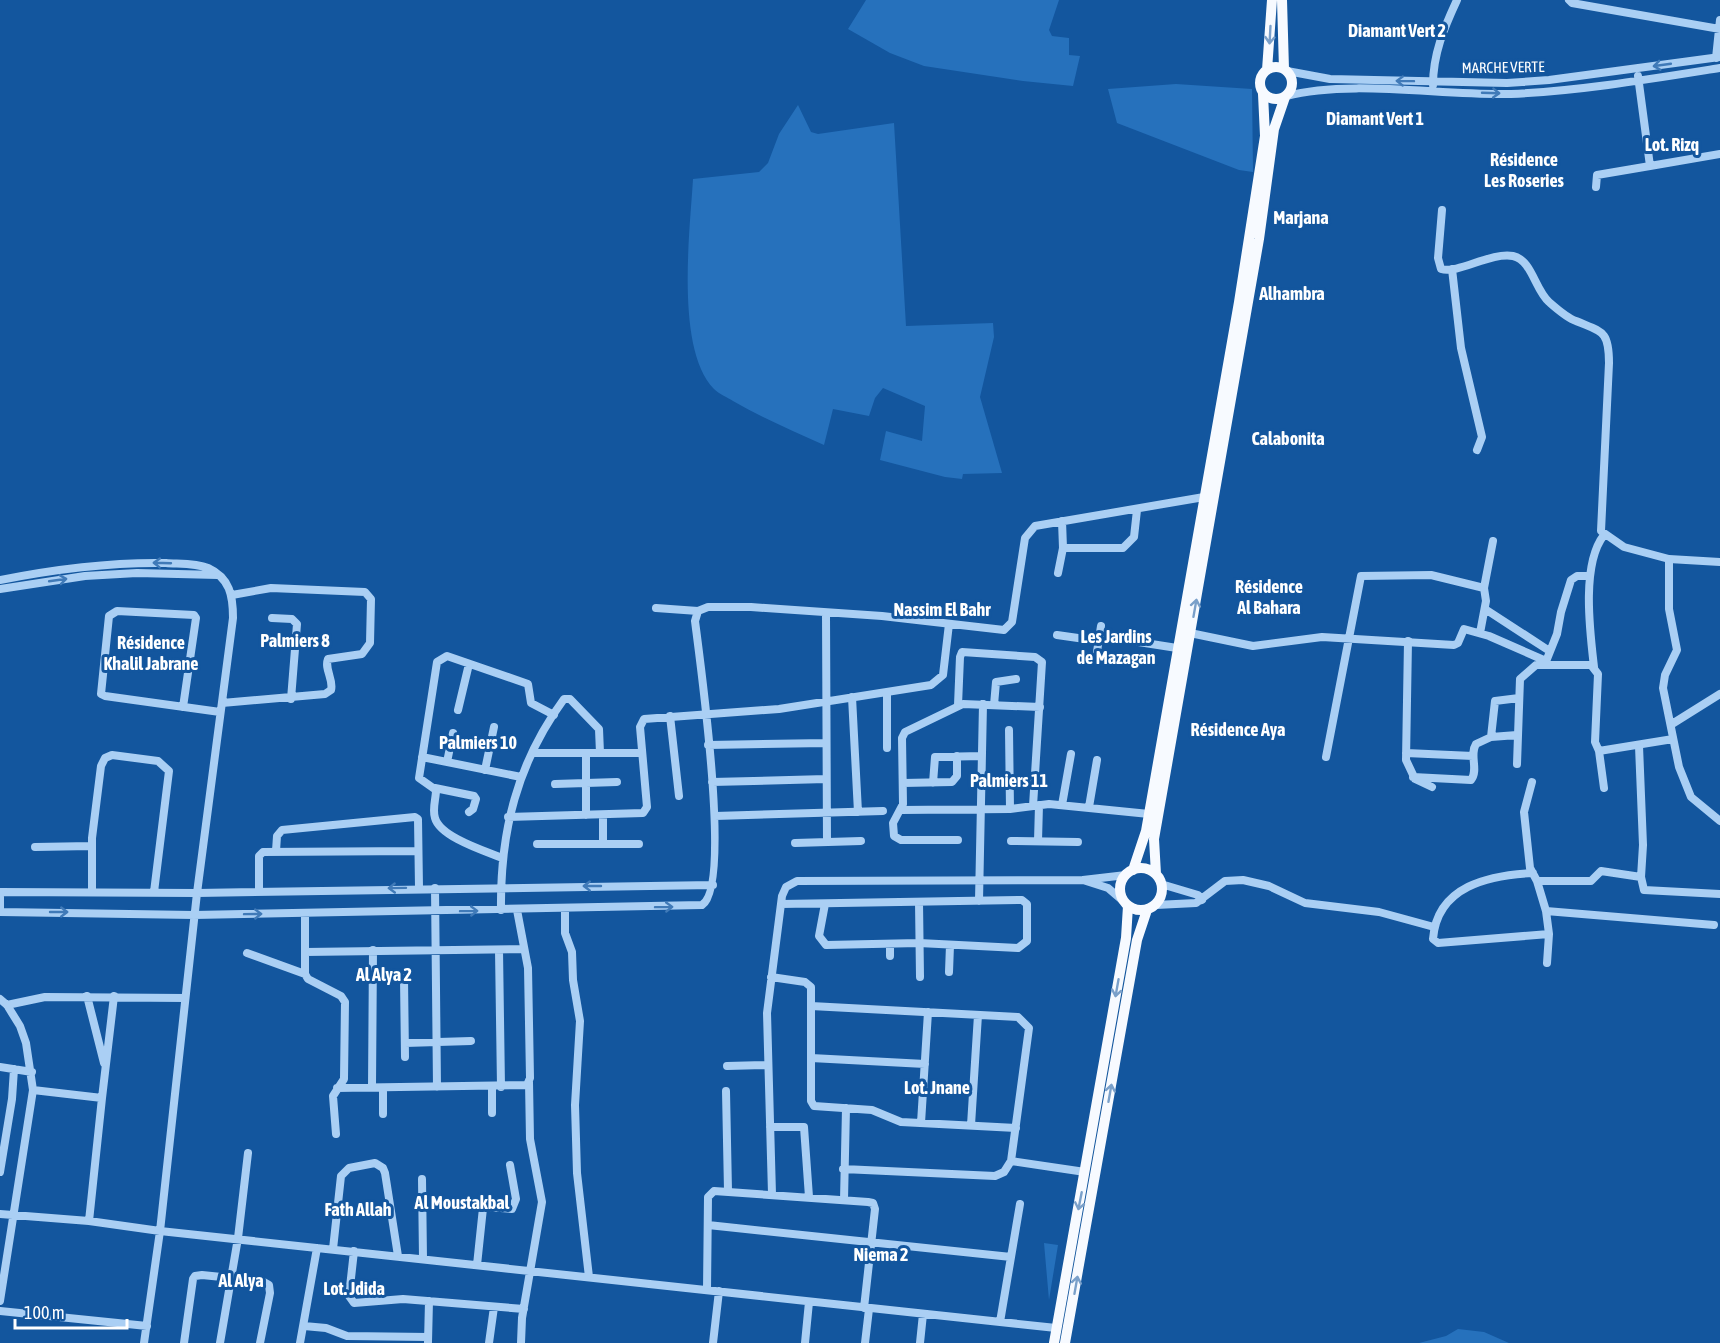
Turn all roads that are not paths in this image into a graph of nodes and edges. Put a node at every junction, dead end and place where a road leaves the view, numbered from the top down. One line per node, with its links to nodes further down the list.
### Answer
1 (1272, 0): 9 (main road, one-way to 9)
2 (1282, 0): 10 (main road)
3 (1457, 0): 12 (street)
4 (1569, 0): 5 (street)
5 (1719, 26): 6 (street)
6 (1718, 58): 7 (street, MARCHE VERTE, one-way to 7)
7 (1638, 68): 11 (street); 12 (street, MARCHE VERTE)
8 (1720, 68): 11 (street, MARCHE VERTE)
9 (1268, 70): 10 (main road); 14 (main road)
10 (1285, 70): 12 (street, MARCHE VERTE, one-way to 10); 15 (main road)
11 (1638, 80): 13 (street, MARCHE VERTE, one-way to 11); 17 (street)
12 (1433, 81): 13 (street)
13 (1433, 91): 15 (street, MARCHE VERTE)
14 (1263, 94): 15 (main road); 22 (main road)
15 (1286, 96): 43 (main road, one-way to 15)
16 (1720, 154): 17 (street)
17 (1650, 166): 18 (street)
18 (1596, 188)
19 (1442, 210): 20 (street)
20 (1452, 269): 21 (street); 25 (street)
21 (1477, 450)
22 (1204, 497): 23 (street); 49 (main road)
23 (1137, 510): 24 (street); 27 (street)
24 (1062, 521): 27 (street); 42 (street)
25 (1604, 535): 28 (street); 32 (street)
26 (1493, 542): 34 (street)
27 (1063, 548): 30 (street)
28 (1669, 559): 29 (street); 72 (street)
29 (1720, 562)
30 (1058, 573)
31 (218, 575): 33 (street, one-way to 33); 35 (street, one-way to 31); 36 (street)
32 (1590, 576): 50 (street); 54 (street)
33 (0, 580)
34 (1484, 588): 38 (street); 47 (street)
35 (0, 589)
36 (232, 595): 60 (street); 66 (street)
37 (656, 608): 39 (street)
38 (1485, 609): 44 (street); 50 (street)
39 (698, 611): 40 (street); 69 (street)
40 (826, 613): 42 (street); 61 (street)
41 (272, 618): 60 (street)
42 (949, 624): 56 (street)
43 (1190, 633): 47 (street); 148 (main road)
44 (1480, 633): 48 (street); 52 (street)
45 (1057, 635): 46 (street)
46 (1100, 635): 49 (street); 51 (street)
47 (1348, 639): 48 (street); 94 (street)
48 (1408, 641): 88 (street)
49 (1177, 648): 124 (main road)
50 (1548, 650): 52 (street)
51 (1096, 658)
52 (1545, 663): 54 (street); 59 (street)
53 (469, 664): 68 (street); 70 (street); 93 (street)
54 (1594, 667): 83 (street)
55 (1016, 679): 64 (street)
56 (887, 692): 58 (street); 82 (street)
57 (1720, 694): 72 (street)
58 (852, 697): 61 (street); 121 (street)
59 (1519, 698): 76 (street); 77 (street)
60 (291, 699): 66 (street)
61 (826, 701): 69 (street); 79 (street)
62 (983, 704): 63 (street); 64 (street); 91 (street)
63 (958, 705): 67 (street); 106 (street)
64 (994, 705): 67 (street)
65 (183, 706): 65 (street); 66 (street)
66 (221, 707): 158 (street)
67 (1040, 707): 113 (street)
68 (458, 710)
69 (706, 714): 71 (street); 80 (street)
70 (554, 715): 84 (street); 86 (street)
71 (670, 716): 87 (street); 112 (street)
72 (1672, 724): 78 (street)
73 (494, 727): 98 (street)
74 (1009, 730): 117 (street)
75 (453, 733): 96 (street)
76 (1517, 735): 77 (street); 97 (street)
77 (1491, 737): 92 (street)
78 (1673, 739): 81 (street); 128 (street)
79 (826, 743): 80 (street); 101 (street)
80 (708, 745): 103 (street)
81 (1639, 746): 83 (street); 146 (street)
82 (887, 748)
83 (1599, 751): 111 (street)
84 (532, 753): 85 (street); 99 (street)
85 (586, 753): 86 (street); 105 (street)
86 (600, 753): 87 (street)
87 (642, 753): 123 (street)
88 (1406, 753): 92 (street); 100 (street)
89 (1071, 754): 114 (street)
90 (957, 756): 91 (street); 107 (street); 107 (street)
91 (982, 756): 116 (street)
92 (1473, 756): 100 (street)
93 (423, 757): 96 (street); 109 (street)
94 (1326, 757)
95 (1097, 760): 115 (street)
96 (447, 762): 98 (street)
97 (1516, 764)
98 (485, 770): 99 (street)
99 (521, 777): 127 (street)
100 (1413, 777): 110 (street)
101 (826, 779): 103 (street); 122 (street)
102 (617, 782): 105 (street)
103 (712, 782): 126 (street)
104 (1532, 782): 145 (street)
105 (586, 783): 108 (street); 125 (street)
106 (903, 783): 107 (street); 118 (street)
107 (933, 783)
108 (555, 784)
109 (435, 788): 120 (street); 143 (street)
110 (1432, 788)
111 (1604, 788)
112 (679, 796)
113 (1036, 805): 114 (street); 117 (street); 132 (street)
114 (1062, 805): 115 (street)
115 (1089, 807): 124 (street)
116 (981, 809): 117 (street); 118 (street); 147 (street)
117 (1010, 809)
118 (902, 810): 129 (street)
119 (883, 811): 121 (street)
120 (469, 812)
121 (858, 812): 122 (street)
122 (827, 813): 126 (street); 133 (street)
123 (603, 814): 125 (street); 137 (street)
124 (1149, 814): 144 (main road)
125 (586, 815): 127 (street)
126 (715, 816): 150 (street)
127 (508, 817): 143 (street)
128 (1720, 821)
129 (958, 840)
130 (861, 841): 133 (street)
131 (1011, 841): 132 (street)
132 (1038, 841): 134 (street)
133 (827, 842): 135 (street)
134 (1078, 842)
135 (795, 843)
136 (537, 844): 137 (street)
137 (603, 844): 138 (street)
138 (639, 844)
139 (91, 846): 140 (street); 155 (street); 156 (street)
140 (35, 847)
141 (418, 850): 142 (street); 142 (street); 152 (street)
142 (276, 851): 157 (street)
143 (502, 858): 151 (street)
144 (1130, 872): 148 (main road); 149 (street); 164 (main road)
145 (1535, 877): 146 (street); 172 (street); 177 (street)
146 (1641, 877): 159 (street)
147 (979, 879): 149 (street); 162 (street); 165 (street)
148 (1159, 879): 161 (street); 167 (main road)
149 (1083, 880): 164 (street)
150 (713, 885): 151 (street, one-way to 151); 168 (street, one-way to 150)
151 (500, 887): 153 (street); 169 (street)
152 (419, 888): 153 (street); 157 (street, one-way to 157)
153 (435, 888): 171 (street)
154 (0, 892): 155 (street)
155 (92, 892): 156 (street)
156 (154, 892): 158 (street)
157 (259, 892): 158 (street)
158 (197, 893): 175 (street)
159 (1720, 894)
160 (0, 897): 173 (street)
161 (1203, 900): 167 (street); 177 (street)
162 (979, 901): 163 (street); 181 (street)
163 (919, 902): 166 (street); 180 (street)
164 (1125, 903): 167 (main road); 236 (main road, one-way to 236)
165 (781, 904): 166 (street); 192 (street)
166 (825, 904): 179 (street)
167 (1151, 907): 292 (main road, one-way to 167)
168 (565, 909): 170 (street); 260 (street)
169 (501, 910): 170 (street); 171 (street, one-way to 169)
170 (517, 910): 182 (street)
171 (435, 911): 174 (street); 184 (street)
172 (1546, 911): 176 (street); 178 (street)
173 (0, 912): 175 (street, one-way to 175)
174 (305, 914): 175 (street, one-way to 174); 186 (street)
175 (194, 915): 197 (street)
176 (1714, 925)
177 (1434, 927): 178 (street)
178 (1549, 934): 189 (street)
179 (890, 944): 180 (street); 188 (street)
180 (920, 944): 181 (street); 193 (street)
181 (950, 945): 190 (street)
182 (524, 949): 185 (street); 214 (street)
183 (373, 950): 184 (street); 186 (street); 218 (street)
184 (435, 950): 185 (street); 203 (street)
185 (499, 950): 216 (street)
186 (305, 952): 191 (street)
187 (247, 953): 191 (street)
188 (890, 956)
189 (1547, 963)
190 (950, 972)
191 (305, 974): 217 (street)
192 (771, 977): 199 (street); 208 (street)
193 (920, 977)
194 (404, 978): 204 (street)
195 (87, 996): 196 (street); 198 (street); 211 (street)
196 (114, 996): 197 (street); 211 (street)
197 (185, 998): 249 (street)
198 (4, 1002): 213 (street)
199 (811, 1006): 200 (street); 206 (street)
200 (928, 1012): 201 (street); 207 (street)
201 (978, 1015): 227 (street); 229 (street)
202 (471, 1041): 203 (street)
203 (437, 1042): 204 (street); 215 (street)
204 (405, 1043): 205 (street)
205 (405, 1057)
206 (811, 1058): 207 (street); 223 (street)
207 (925, 1064): 226 (street)
208 (768, 1065): 209 (street); 228 (street)
209 (727, 1066)
210 (0, 1067): 212 (street)
211 (105, 1068): 222 (street)
212 (14, 1069): 213 (street); 235 (street)
213 (32, 1072): 220 (street)
214 (529, 1083): 216 (street); 259 (street)
215 (437, 1087): 216 (street); 219 (street)
216 (496, 1087): 224 (street)
217 (337, 1088): 218 (street); 230 (street)
218 (372, 1088): 219 (street)
219 (383, 1088): 225 (street)
220 (33, 1090): 222 (street); 245 (street)
221 (726, 1091): 238 (street)
222 (102, 1098): 247 (street)
223 (846, 1108): 226 (street); 234 (street)
224 (492, 1113)
225 (383, 1114)
226 (921, 1123): 227 (street)
227 (971, 1125): 229 (street)
228 (770, 1127): 239 (street); 240 (street)
229 (1016, 1128): 232 (street)
230 (336, 1134)
231 (248, 1152): 250 (street)
232 (1011, 1161): 234 (street); 236 (street)
233 (510, 1165): 244 (street)
234 (843, 1169): 241 (street)
235 (0, 1172)
236 (1085, 1172): 275 (main road, one-way to 275)
237 (422, 1179): 242 (street)
238 (728, 1191): 239 (street); 248 (street)
239 (772, 1194): 240 (street)
240 (809, 1197): 241 (street)
241 (844, 1200): 251 (street)
242 (423, 1202): 244 (street); 257 (street)
243 (1020, 1204): 256 (street)
244 (483, 1208): 258 (street)
245 (14, 1213): 246 (street); 247 (street); 264 (street)
246 (0, 1214)
247 (89, 1221): 249 (street)
248 (708, 1225): 251 (street); 262 (street)
249 (160, 1231): 250 (street); 273 (street)
250 (238, 1238): 252 (street); 261 (street)
251 (871, 1242): 256 (street); 268 (street)
252 (317, 1248): 253 (street); 274 (street)
253 (333, 1249): 254 (street); 255 (street)
254 (354, 1251): 255 (street); 265 (street)
255 (398, 1256): 257 (street)
256 (1011, 1257): 272 (street)
257 (423, 1259): 258 (street)
258 (477, 1265): 259 (street)
259 (531, 1271): 260 (street); 269 (street)
260 (590, 1277): 262 (street)
261 (230, 1278): 281 (street); 282 (street); 283 (street)
262 (706, 1290): 263 (street)
263 (719, 1291): 266 (street); 287 (street)
264 (0, 1301)
265 (429, 1301): 267 (street); 279 (street)
266 (809, 1302): 268 (street); 288 (street)
267 (494, 1307): 269 (street); 285 (street)
268 (866, 1308): 271 (street); 289 (street)
269 (524, 1309): 286 (street)
270 (0, 1311): 273 (street)
271 (923, 1314): 272 (street); 290 (street)
272 (1000, 1322): 275 (street)
273 (147, 1326): 280 (street)
274 (304, 1326): 276 (street); 284 (street)
275 (1056, 1328): 291 (main road)
276 (340, 1339): 277 (street)
277 (374, 1340): 278 (street)
278 (394, 1340): 279 (street)
279 (428, 1340)
280 (144, 1343)
281 (184, 1343)
282 (219, 1343)
283 (260, 1343)
284 (300, 1343)
285 (489, 1343)
286 (521, 1343)
287 (713, 1343)
288 (805, 1343)
289 (866, 1343)
290 (920, 1343)
291 (1054, 1343)
292 (1065, 1343)

